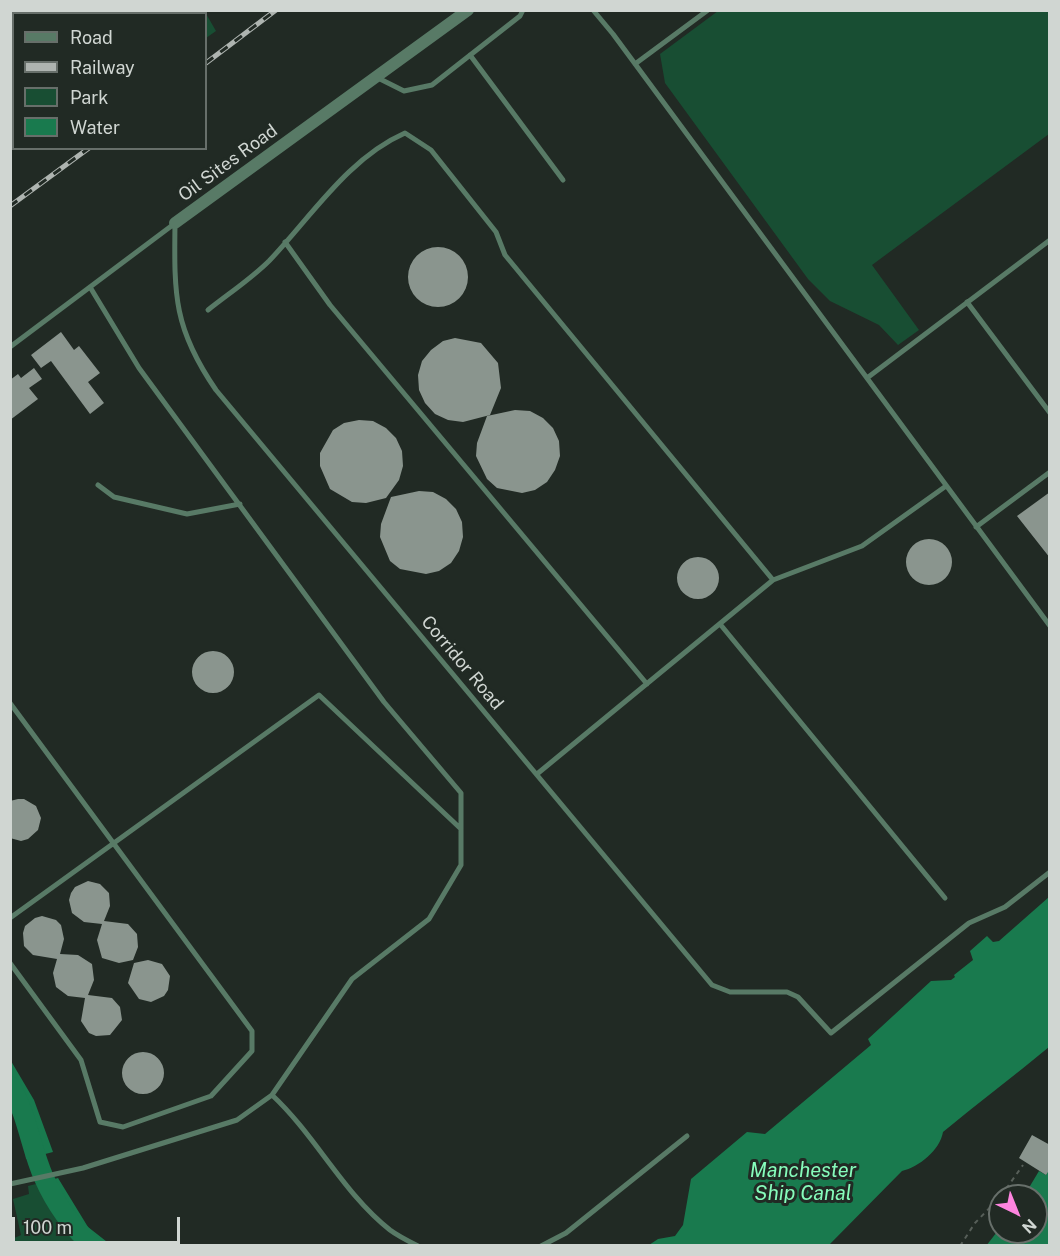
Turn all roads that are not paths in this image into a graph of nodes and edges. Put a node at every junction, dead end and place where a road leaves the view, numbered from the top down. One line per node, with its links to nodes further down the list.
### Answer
1 (468, 10): 7 (street, Oil Sites Road)
2 (523, 10): 5 (lane)
3 (593, 10): 6 (lane)
4 (708, 10): 6 (lane)
5 (470, 56): 7 (lane); 8 (lane)
6 (635, 64): 16 (lane)
7 (376, 77): 9 (street, Oil Sites Road)
8 (563, 180)
9 (175, 223): 12 (lane, Oil Sites Road); 28 (lane, Corridor Road)
10 (1050, 240): 13 (lane)
11 (285, 242): 14 (lane); 23 (lane); 26 (lane)
12 (90, 287): 15 (lane, Oil Sites Road); 21 (lane)
13 (967, 302): 16 (lane); 17 (lane)
14 (208, 310)
15 (10, 347)
16 (867, 378): 20 (lane)
17 (1050, 413)
18 (1050, 472): 22 (lane)
19 (98, 486): 21 (lane)
20 (946, 486): 22 (lane); 23 (lane)
21 (240, 504): 29 (lane)
22 (976, 526): 25 (lane)
23 (773, 580): 24 (lane)
24 (720, 624): 26 (lane); 32 (lane)
25 (1050, 626)
26 (647, 684): 28 (lane)
27 (10, 703): 30 (lane)
28 (537, 774): 31 (lane, Corridor Road)
29 (461, 829): 30 (lane); 35 (lane)
30 (114, 843): 33 (lane); 34 (lane)
31 (1050, 872)
32 (945, 898)
33 (10, 918)
34 (10, 963)
35 (272, 1095): 37 (lane); 38 (lane)
36 (687, 1136): 39 (lane)
37 (11, 1184)
38 (418, 1245)
39 (541, 1245)

